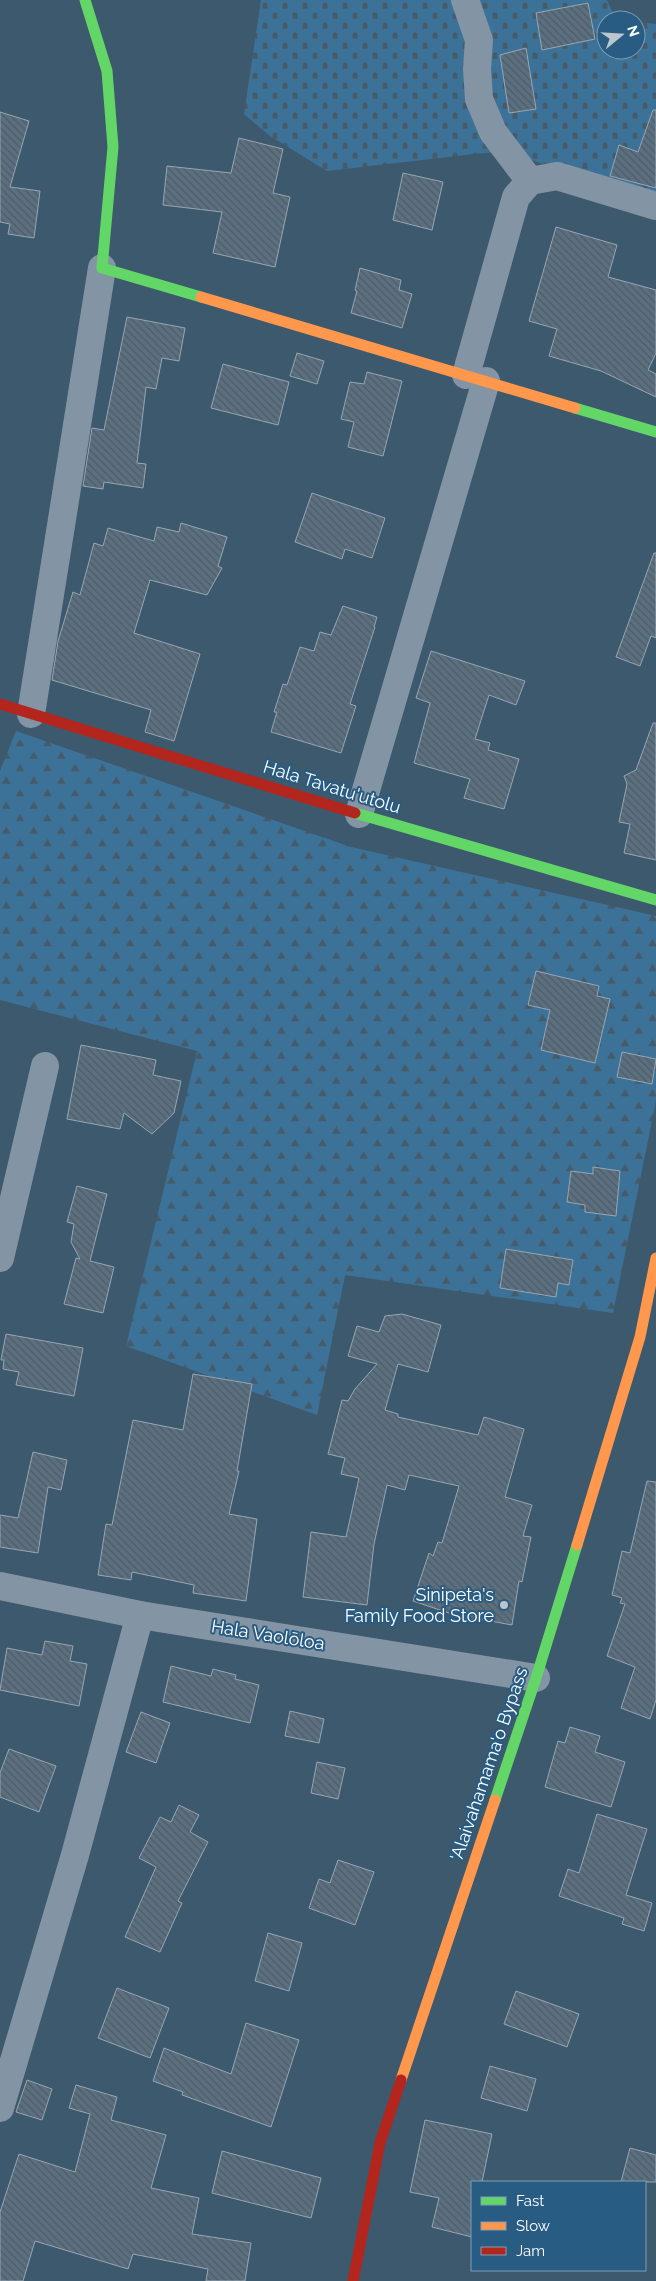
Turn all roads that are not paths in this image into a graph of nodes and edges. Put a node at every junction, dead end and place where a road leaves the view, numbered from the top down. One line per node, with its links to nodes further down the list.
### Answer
1 (85, 0): 5 (street)
2 (465, 0): 3 (street)
3 (530, 181): 4 (street); 6 (street)
4 (656, 206)
5 (102, 268): 6 (street); 9 (street)
6 (476, 378): 7 (street); 10 (street)
7 (656, 432)
8 (0, 704): 9 (street, Hala Tavatu'utolu)
9 (31, 714): 10 (street, Hala Tavatu'utolu)
10 (359, 814): 11 (street, Hala Tavatu'utolu)
11 (656, 900)
12 (45, 1066): 13 (street)
13 (10, 1174): 14 (street)
14 (0, 1258)
15 (656, 1258): 16 (street, 'Alaivahamama'o Bypass)
16 (648, 1339): 19 (street, 'Alaivahamama'o Bypass)
17 (0, 1586): 18 (street, Hala Vaolōloa)
18 (140, 1615): 19 (street, Hala Vaolōloa); 20 (street)
19 (536, 1678): 21 (street, 'Alaivahamama'o Bypass)
20 (0, 2108)
21 (353, 2281)

